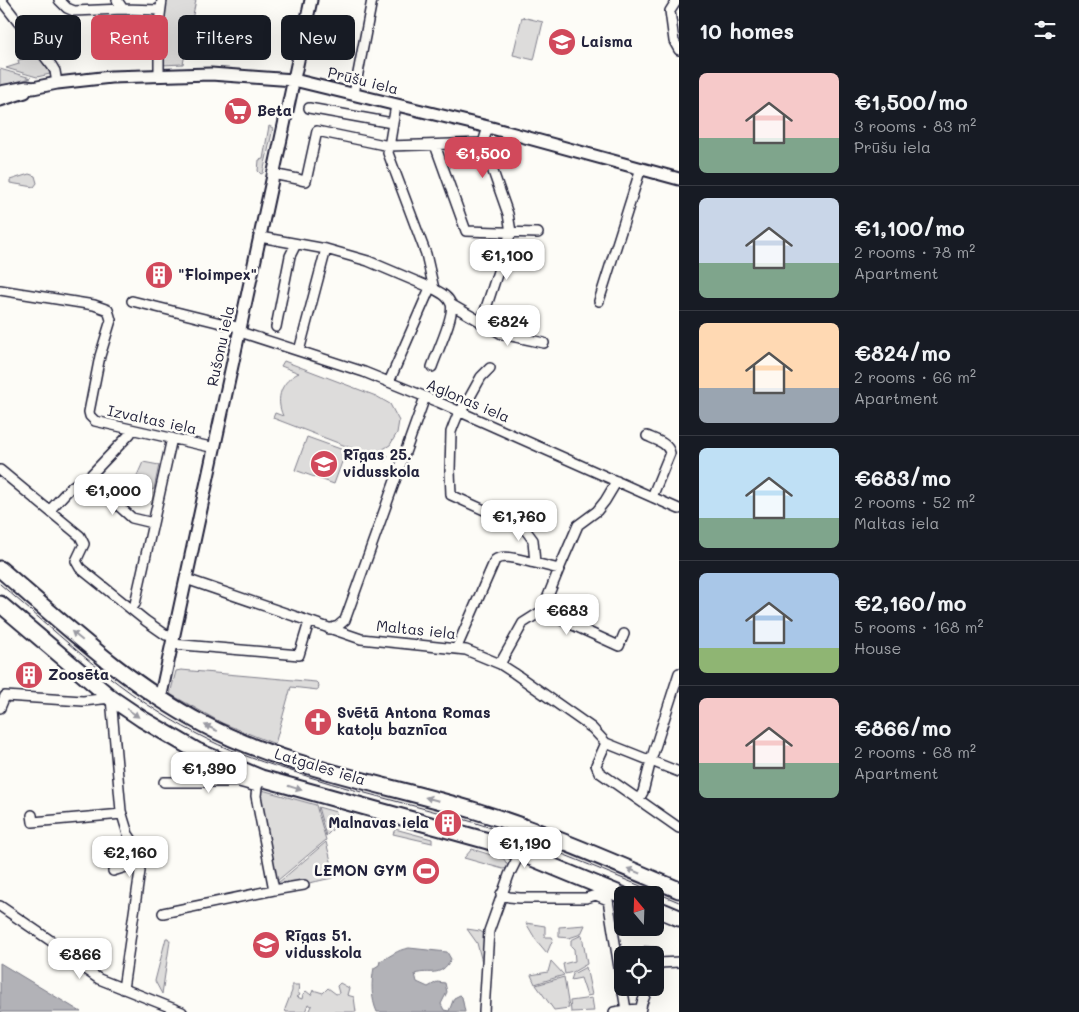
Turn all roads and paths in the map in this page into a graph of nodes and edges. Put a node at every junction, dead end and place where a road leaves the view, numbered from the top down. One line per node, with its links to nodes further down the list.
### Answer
1 (1, 0): 13 (street)
2 (60, 0): 8 (street)
3 (117, 0): 8 (street)
4 (162, 0): 9 (street)
5 (311, 0): 12 (street, Rušonu iela)
6 (372, 0): 16 (street)
7 (676, 0): 10 (street)
8 (123, 9): 9 (street)
9 (160, 10): 11 (street)
10 (679, 50)
11 (159, 76): 12 (street, Prūšu iela); 13 (street, Prūšu iela)
12 (294, 80): 16 (street, Prūšu iela); 26 (street, Rušonu iela)
13 (57, 83): 14 (street, Prūšu iela)
14 (33, 88): 15 (street, Prūšu iela); 17 (street, Prūšu iela)
15 (0, 92)
16 (354, 94): 18 (street, Prūšu iela)
17 (0, 100)
18 (396, 104): 20 (street); 21 (street, Prūšu iela)
19 (309, 108): 20 (street)
20 (392, 123): 24 (street)
21 (488, 127): 22 (street); 25 (street, Prūšu iela)
22 (483, 143): 23 (street); 28 (street)
23 (435, 144): 24 (street); 28 (street)
24 (389, 146): 26 (street); 33 (street)
25 (641, 168): 27 (street, Prūšu iela); 36 (street)
26 (272, 174): 30 (street, Rušonu iela)
27 (679, 179)
28 (511, 232): 29 (street); 38 (street)
29 (538, 233)
30 (260, 237): 31 (street); 40 (street, Rušonu iela)
31 (296, 244): 32 (street); 39 (street)
32 (326, 249): 33 (street); 42 (street)
33 (432, 288): 37 (street); 45 (street)
34 (0, 290): 48 (street, Izvaltas iela)
35 (132, 301): 40 (street, Aglonas iela)
36 (599, 302)
37 (452, 305): 38 (street); 43 (street)
38 (481, 323): 41 (street)
39 (276, 327)
40 (241, 330): 42 (street, Aglonas iela); 51 (street, Rušonu iela)
41 (544, 343)
42 (299, 351): 45 (street, Aglonas iela)
43 (432, 367)
44 (490, 368): 47 (street)
45 (389, 382): 46 (street, Aglonas iela)
46 (425, 397): 47 (street, Aglonas iela); 66 (street)
47 (459, 412): 54 (street, Aglonas iela); 59 (street)
48 (132, 430): 50 (street, Izvaltas iela); 53 (street)
49 (647, 436): 55 (street)
50 (172, 438): 51 (street, Izvaltas iela); 58 (street)
51 (215, 448): 62 (street, Rušonu iela)
52 (0, 470): 57 (street)
53 (88, 478): 57 (street); 58 (street)
54 (617, 481): 55 (street, Aglonas iela); 61 (street)
55 (652, 497): 56 (street, Aglonas iela)
56 (679, 508)
57 (50, 510): 64 (street)
58 (153, 523): 64 (street)
59 (535, 563): 61 (street); 72 (street)
60 (0, 569): 77 (highway, Latgales iela, one-way to 60)
61 (559, 570): 65 (street)
62 (186, 579): 67 (street, Maltas iela); 71 (street, Rušonu iela)
63 (0, 604): 76 (highway, Latgales iela)
64 (131, 609): 71 (street)
65 (542, 611): 69 (street); 73 (street)
66 (345, 620): 68 (street); 70 (street)
67 (309, 622): 68 (street, Maltas iela); 71 (street)
68 (329, 629): 70 (street, Maltas iela)
69 (624, 634)
70 (353, 637): 72 (street, Maltas iela)
71 (173, 641): 77 (street, Rušonu iela)
72 (457, 648): 73 (street, Maltas iela)
73 (500, 664): 79 (street, Maltas iela)
74 (679, 673): 80 (street)
75 (3, 696): 76 (street); 78 (street)
76 (112, 698): 83 (highway, Latgales iela, one-way to 83); 85 (street)
77 (160, 699): 87 (highway, Latgales iela, one-way to 77)
78 (0, 708)
79 (606, 742): 80 (street, Maltas iela); 84 (street)
80 (651, 760): 81 (street, Maltas iela); 84 (street)
81 (679, 772)
82 (164, 782): 83 (street)
83 (259, 782): 89 (highway, Latgales iela, one-way to 89); 94 (street)
84 (639, 799): 88 (street)
85 (122, 814): 86 (street); 91 (street)
86 (32, 815)
87 (495, 817): 89 (highway); 95 (highway, Latgales iela, one-way to 87)
88 (679, 828)
89 (488, 842): 90 (highway, Latgales iela)
90 (520, 853): 96 (highway, Latgales iela); 97 (street)
91 (139, 863): 92 (street); 106 (street)
92 (113, 872)
93 (304, 886): 94 (street)
94 (274, 890): 101 (street)
95 (679, 890)
96 (604, 893): 97 (street); 98 (highway, Latgales iela); 103 (street)
97 (501, 894): 112 (street)
98 (614, 894)
99 (0, 906): 106 (street)
100 (664, 912): 102 (highway)
101 (163, 913)
102 (679, 918)
103 (617, 946)
104 (679, 962): 105 (street)
105 (664, 963)
106 (123, 989): 111 (street)
107 (624, 996): 109 (street)
108 (645, 996): 110 (street)
109 (626, 1010): 110 (street); 113 (street)
110 (640, 1010)
111 (182, 1012)
112 (484, 1012)
113 (614, 1012)

